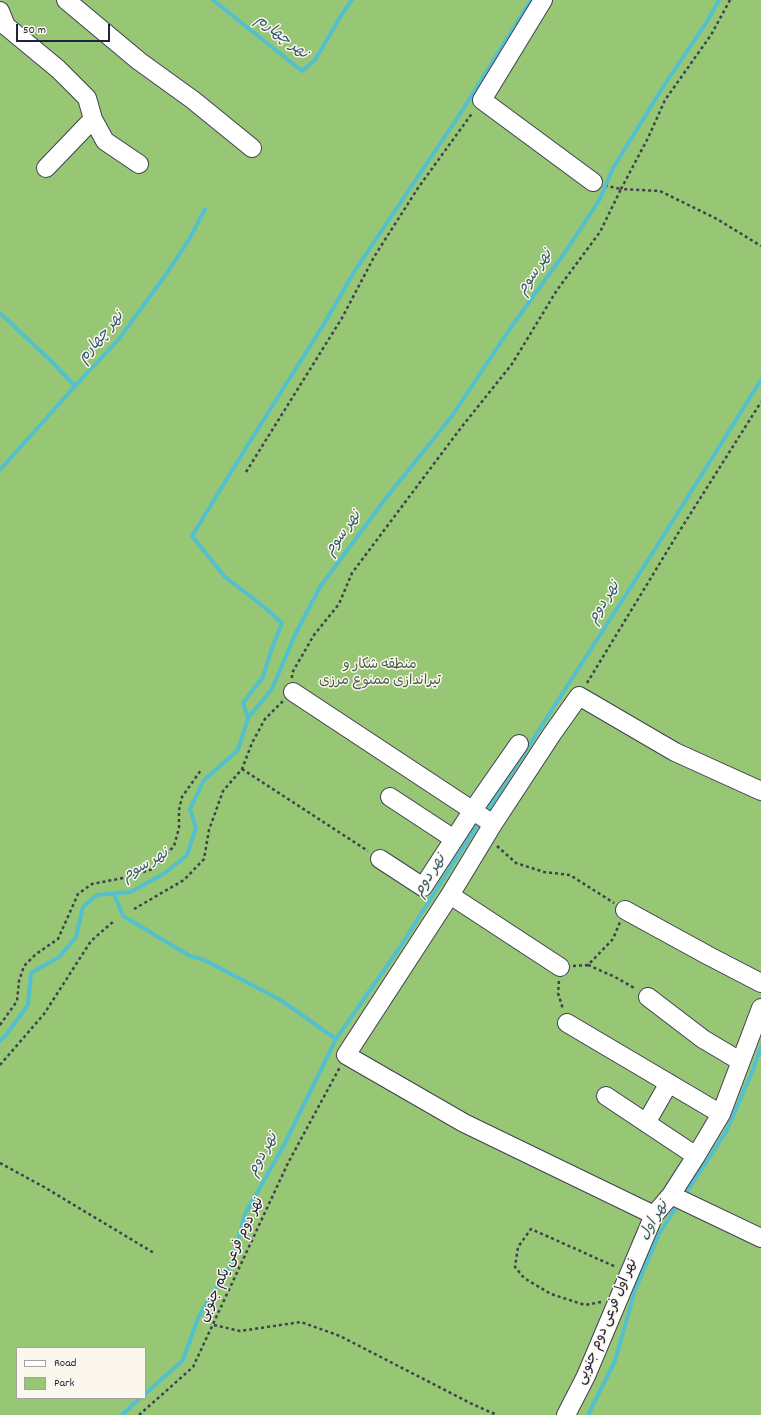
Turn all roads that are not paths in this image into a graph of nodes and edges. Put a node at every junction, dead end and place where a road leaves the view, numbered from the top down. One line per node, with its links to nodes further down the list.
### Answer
1 (66, 0): 5 (street)
2 (543, 0): 8 (street)
3 (0, 11): 4 (street)
4 (93, 119): 6 (street); 7 (street)
5 (252, 148)
6 (139, 164)
7 (46, 168)
8 (593, 182)
9 (292, 692): 13 (street)
10 (519, 744): 13 (street)
11 (761, 791): 13 (street)
12 (390, 797): 14 (street)
13 (483, 821): 14 (street); 16 (street)
14 (454, 839): 15 (street)
15 (380, 859)
16 (450, 895): 18 (street); 30 (street)
17 (625, 910): 19 (street)
18 (560, 967)
19 (761, 983)
20 (648, 997): 23 (street)
21 (761, 1008): 23 (street, نهر اول فرعی دوم جنوبی)
22 (567, 1023): 24 (street)
23 (740, 1061): 26 (street, نهر اول فرعی دوم جنوبی)
24 (668, 1083): 26 (street); 27 (street)
25 (606, 1096): 27 (street)
26 (721, 1114): 28 (street, نهر اول فرعی دوم جنوبی)
27 (646, 1123): 28 (street)
28 (696, 1156): 29 (street, نهر اول فرعی دوم جنوبی)
29 (679, 1199): 30 (street, نهر اول فرعی دوم جنوبی); 31 (street)
30 (654, 1216): 32 (street, نهر اول فرعی دوم جنوبی)
31 (761, 1238)
32 (566, 1415)

